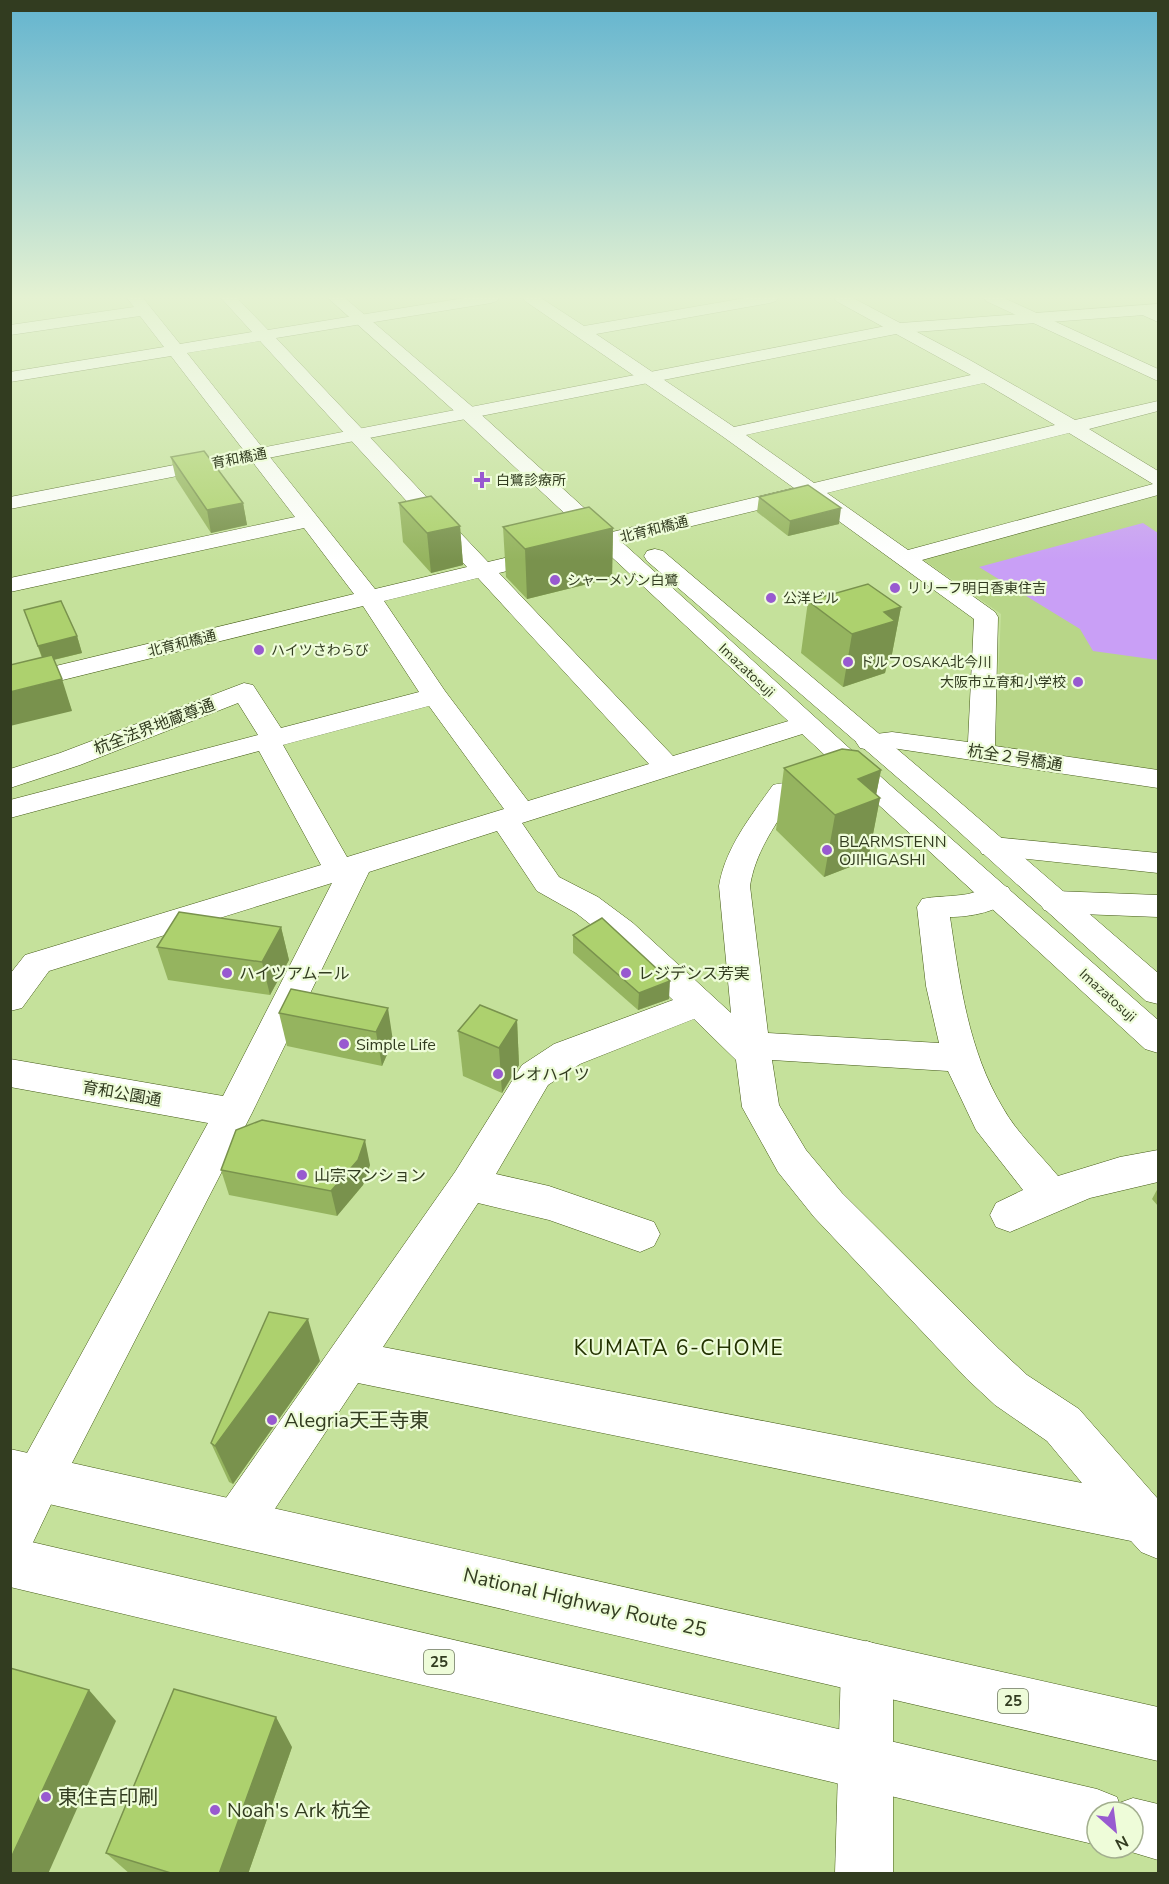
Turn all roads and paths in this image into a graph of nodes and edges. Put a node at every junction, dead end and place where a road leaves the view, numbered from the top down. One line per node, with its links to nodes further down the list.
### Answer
1 (203, 386): 14 (main road)
2 (310, 386): 13 (main road)
3 (446, 386): 10 (main road, Imazatosuji)
4 (452, 386): 10 (main road, Imazatosuji)
5 (598, 386): 10 (main road, 育和橋通)
6 (661, 386): 12 (main road)
7 (947, 386): 12 (main road)
8 (1003, 386): 11 (main road)
9 (1158, 406): 11 (main road, 北育和橋通)
10 (478, 411): 13 (main road, 育和橋通); 20 (main road, Imazatosuji)
11 (1073, 426): 15 (main road); 17 (main road, 北育和橋通)
12 (731, 434): 17 (main road)
13 (356, 436): 14 (main road, 育和橋通); 22 (main road)
14 (256, 455): 18 (main road, 育和橋通); 19 (main road)
15 (1158, 479)
16 (1158, 489): 21 (main road)
17 (812, 491): 20 (main road, 北育和橋通); 21 (main road)
18 (10, 502)
19 (308, 521): 23 (main road); 24 (main road)
20 (618, 538): 22 (main road, 北育和橋通); 27 (main road, Imazatosuji); 29 (main road, Imazatosuji)
21 (905, 558): 30 (main road)
22 (482, 571): 24 (main road, 北育和橋通); 31 (main road)
23 (10, 585)
24 (369, 597): 25 (main road, 北育和橋通); 26 (main road)
25 (10, 685)
26 (435, 696): 28 (main road); 36 (main road)
27 (806, 724): 31 (main road); 34 (main road, Imazatosuji)
28 (271, 740): 32 (main road, 杭全法界地蔵尊通); 35 (main road); 39 (main road)
29 (870, 742): 30 (main road, 杭全２号橋通); 37 (main road, Imazatosuji)
30 (981, 752): 33 (main road, 杭全２号橋通)
31 (667, 767): 36 (main road)
32 (10, 779)
33 (1158, 779)
34 (880, 791): 40 (main road, Imazatosuji); 47 (main road)
35 (10, 809)
36 (513, 816): 39 (main road); 45 (main road)
37 (993, 847): 38 (main road); 41 (main road, Imazatosuji)
38 (1158, 863)
39 (348, 868): 44 (main road); 50 (main road)
40 (997, 895): 46 (main road, Imazatosuji); 48 (main road)
41 (1055, 902): 42 (main road); 43 (main road, Imazatosuji)
42 (1158, 906)
43 (1158, 992)
44 (10, 999)
45 (700, 1003): 47 (main road); 52 (main road)
46 (1158, 1040)
47 (752, 1050): 48 (main road); 59 (main road)
48 (960, 1058): 53 (main road)
49 (10, 1073): 50 (main road, 育和公園通)
50 (233, 1113): 57 (main road)
51 (1158, 1166): 53 (main road)
52 (469, 1184): 55 (main road); 56 (main road)
53 (1050, 1195): 54 (main road)
54 (1010, 1215)
55 (640, 1234)
56 (349, 1361): 58 (main road); 59 (main road)
57 (25, 1474): 58 (main road, National Highway Route 25 / 25); 60 (main road)
58 (238, 1522): 62 (main road, National Highway Route 25 / 25)
59 (1151, 1527)
60 (10, 1538)
61 (10, 1562): 64 (main road, 25)
62 (867, 1667): 63 (main road, National Highway Route 25 / 25); 64 (main road)
63 (1158, 1734)
64 (867, 1761): 65 (main road, 25); 66 (main road)
65 (1085, 1814)
66 (864, 1874)

